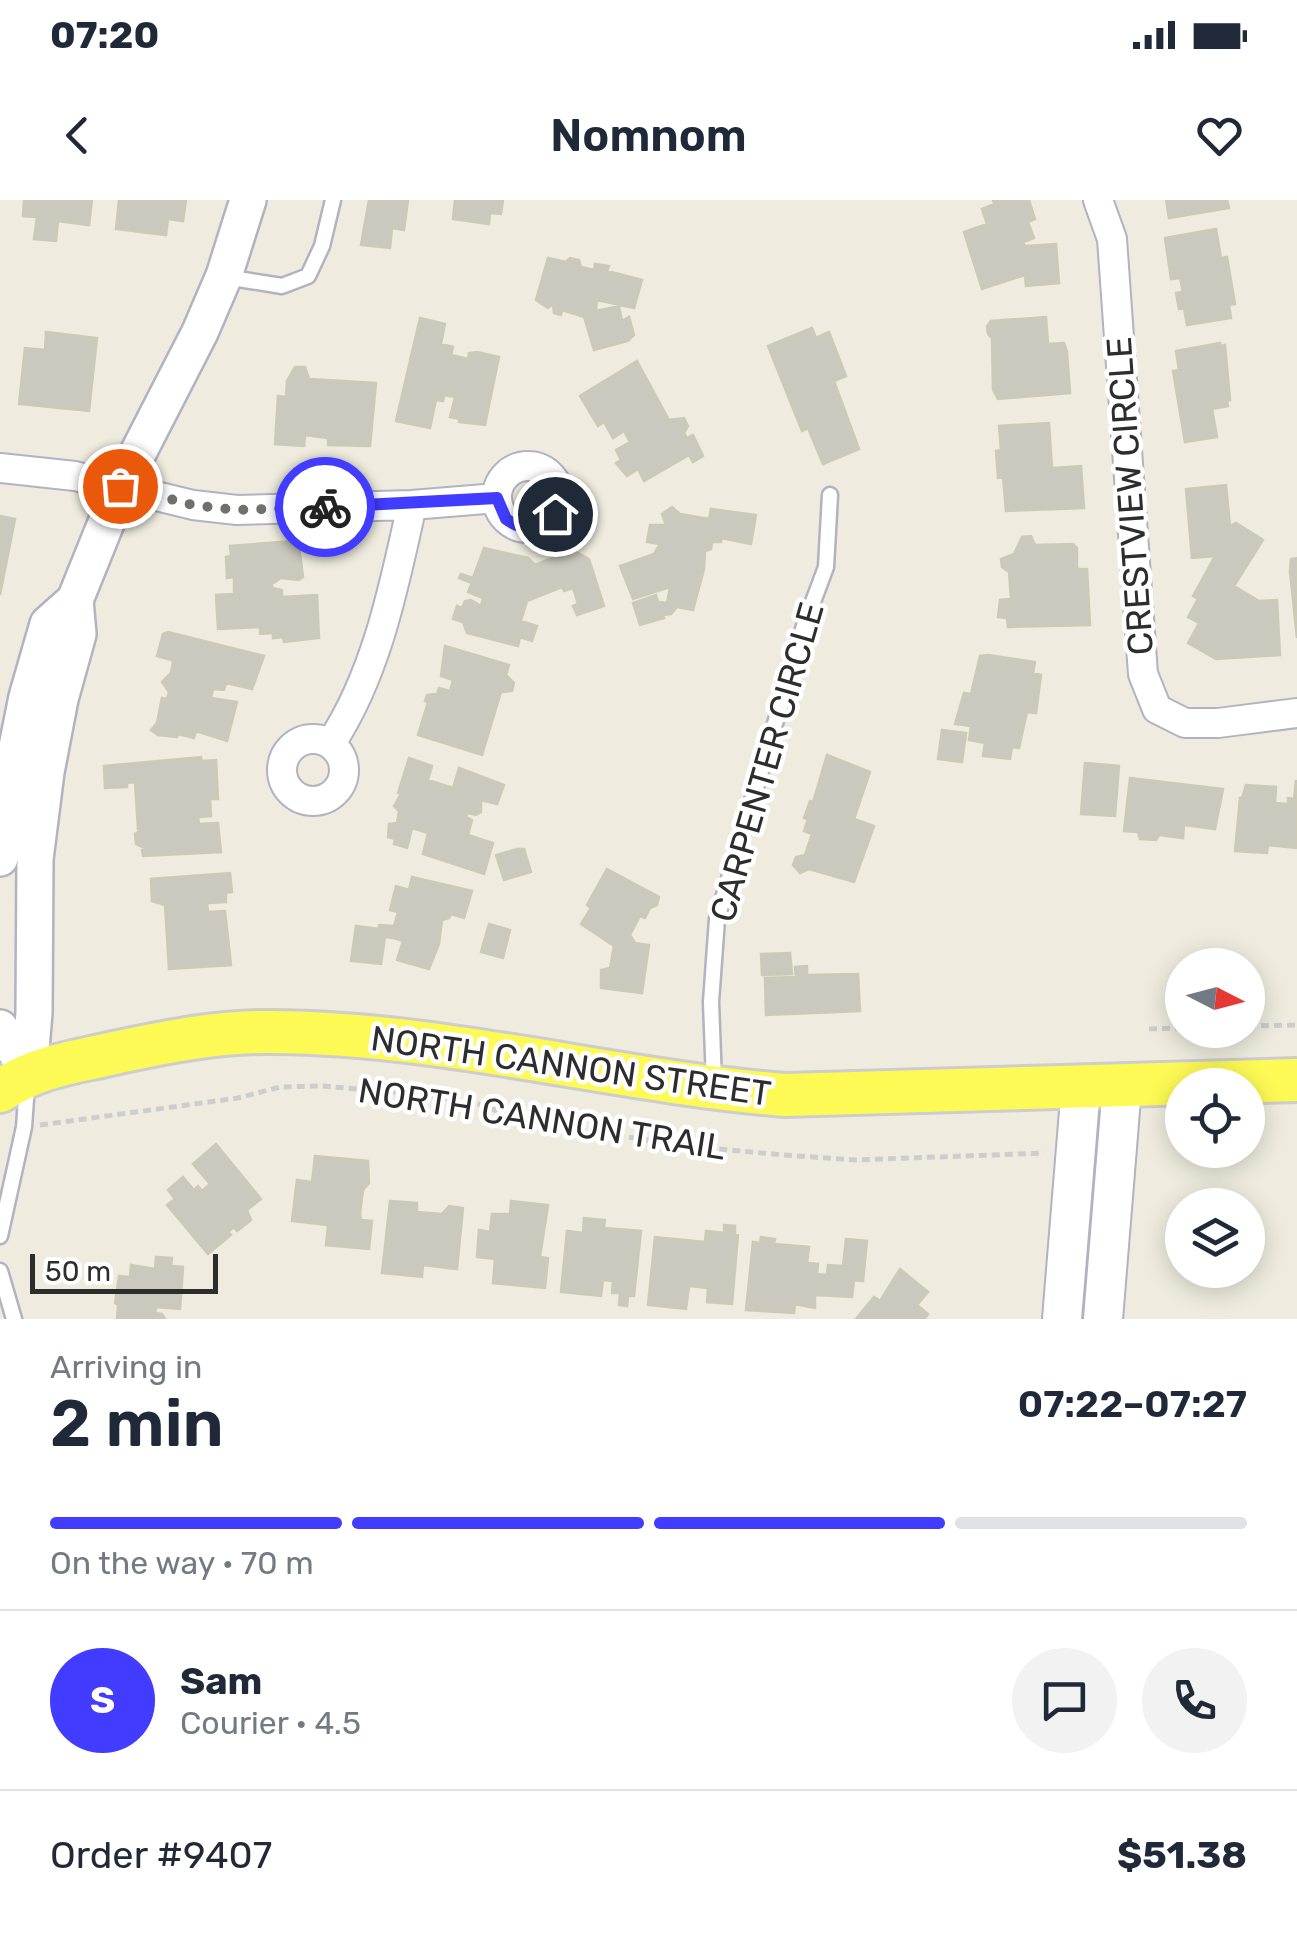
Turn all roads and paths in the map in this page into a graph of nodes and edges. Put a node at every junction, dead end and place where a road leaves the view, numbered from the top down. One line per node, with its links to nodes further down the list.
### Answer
1 (248, 200): 4 (street)
2 (332, 200): 4 (lane)
3 (1098, 200): 11 (street, CRESTVIEW CIRCLE)
4 (224, 276): 6 (street)
5 (0, 468): 6 (street)
6 (120, 486): 9 (street); 10 (street)
7 (830, 495): 22 (lane, CARPENTER CIRCLE)
8 (497, 498): 9 (street)
9 (412, 505): 12 (street)
10 (74, 600): 13 (street); 19 (street)
11 (1297, 713)
12 (330, 744)
13 (0, 858)
14 (1297, 1024): 15 (path)
15 (1265, 1025)
16 (0, 1028): 19 (street)
17 (1165, 1029): 18 (path)
18 (1149, 1030)
19 (10, 1076): 22 (main road, NORTH CANNON STREET); 25 (lane)
20 (1297, 1080): 21 (main road, NORTH CANNON STREET)
21 (1101, 1086): 22 (main road, NORTH CANNON STREET); 28 (main road); 29 (main road)
22 (714, 1090)
23 (38, 1125): 24 (path, NORTH CANNON TRAIL)
24 (1048, 1153)
25 (0, 1236)
26 (0, 1271): 27 (lane)
27 (14, 1319)
28 (1062, 1319)
29 (1102, 1319)

